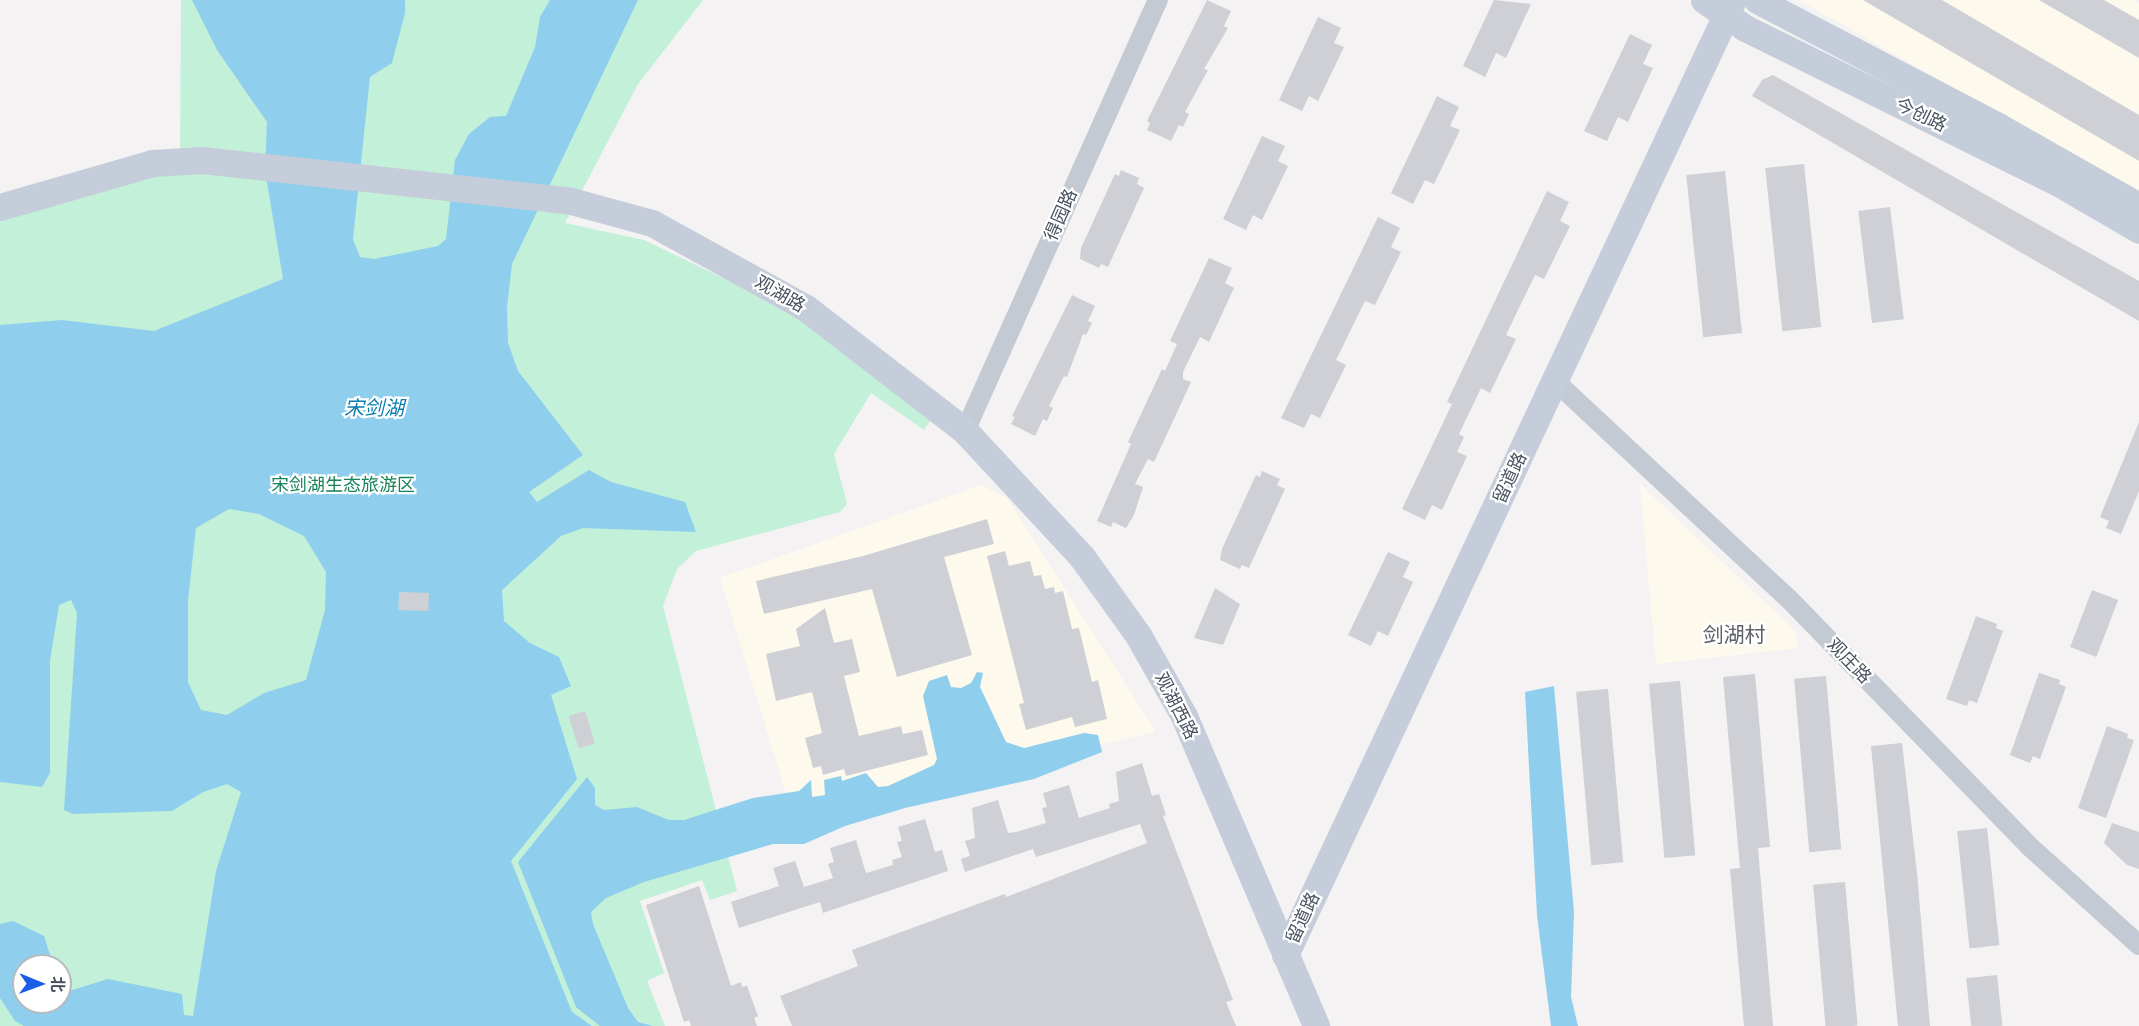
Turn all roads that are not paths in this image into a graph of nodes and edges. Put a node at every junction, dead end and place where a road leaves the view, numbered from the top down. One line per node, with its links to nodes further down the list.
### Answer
1 (1158, 0): 9 (street, 得园路)
2 (1704, 0): 4 (street, 今创路)
3 (1757, 0): 5 (street, 今创路)
4 (1730, 8): 7 (street, 今创路); 8 (street, 留道路)
5 (2139, 206)
6 (0, 207): 9 (street, 观湖路)
7 (2139, 230)
8 (1555, 381): 10 (street, 观庄路); 11 (street, 留道路)
9 (965, 431): 11 (street, 观湖西路)
10 (2139, 945)
11 (1285, 955): 12 (street, 观湖西路)
12 (1316, 1026)

